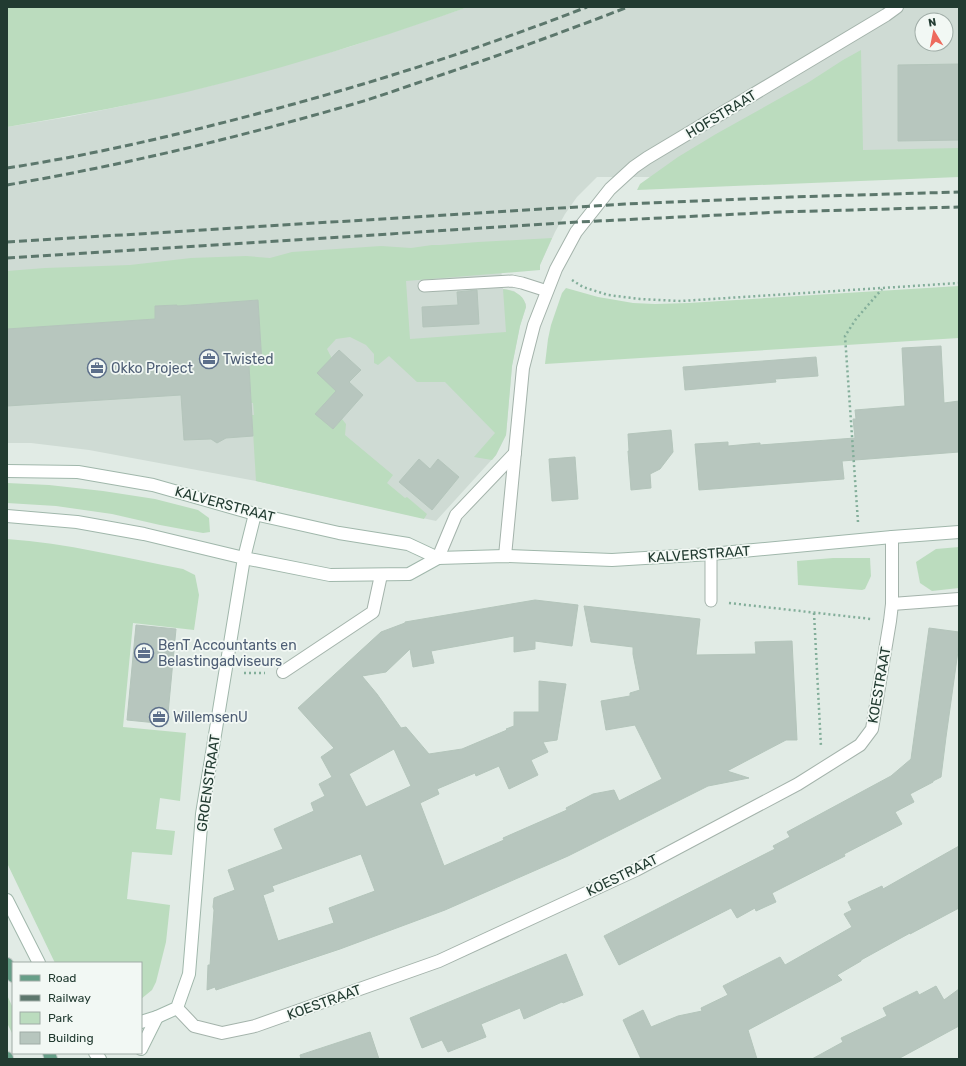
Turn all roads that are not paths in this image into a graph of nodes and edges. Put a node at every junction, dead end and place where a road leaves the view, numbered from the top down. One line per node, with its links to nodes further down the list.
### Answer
1 (897, 7): 3 (street, HOFSTRAAT)
2 (424, 286): 3 (lane)
3 (547, 291): 4 (street, HOFSTRAAT)
4 (515, 453): 11 (street, HOFSTRAAT); 13 (street)
5 (7, 471): 6 (street, KALVERSTRAAT)
6 (255, 514): 12 (street, GROENSTRAAT); 13 (street, KALVERSTRAAT)
7 (7, 516): 12 (street, KALVERSTRAAT)
8 (959, 532): 9 (street, KALVERSTRAAT)
9 (892, 537): 10 (street, KALVERSTRAAT); 17 (street, KOESTRAAT)
10 (710, 554): 11 (street, KALVERSTRAAT); 16 (lane)
11 (505, 556): 13 (street, KALVERSTRAAT)
12 (244, 558): 14 (street, KALVERSTRAAT); 23 (street, GROENSTRAAT)
13 (438, 558): 14 (street, KALVERSTRAAT)
14 (381, 575): 18 (street)
15 (959, 599): 17 (street)
16 (711, 601)
17 (892, 604): 23 (street, KOESTRAAT)
18 (283, 672)
19 (7, 900): 20 (street)
20 (38, 962)
21 (7, 964): 22 (main road)
22 (12, 974)
23 (177, 1008): 24 (street)
24 (157, 1017): 25 (street); 26 (street)
25 (142, 1022)
26 (142, 1047)

